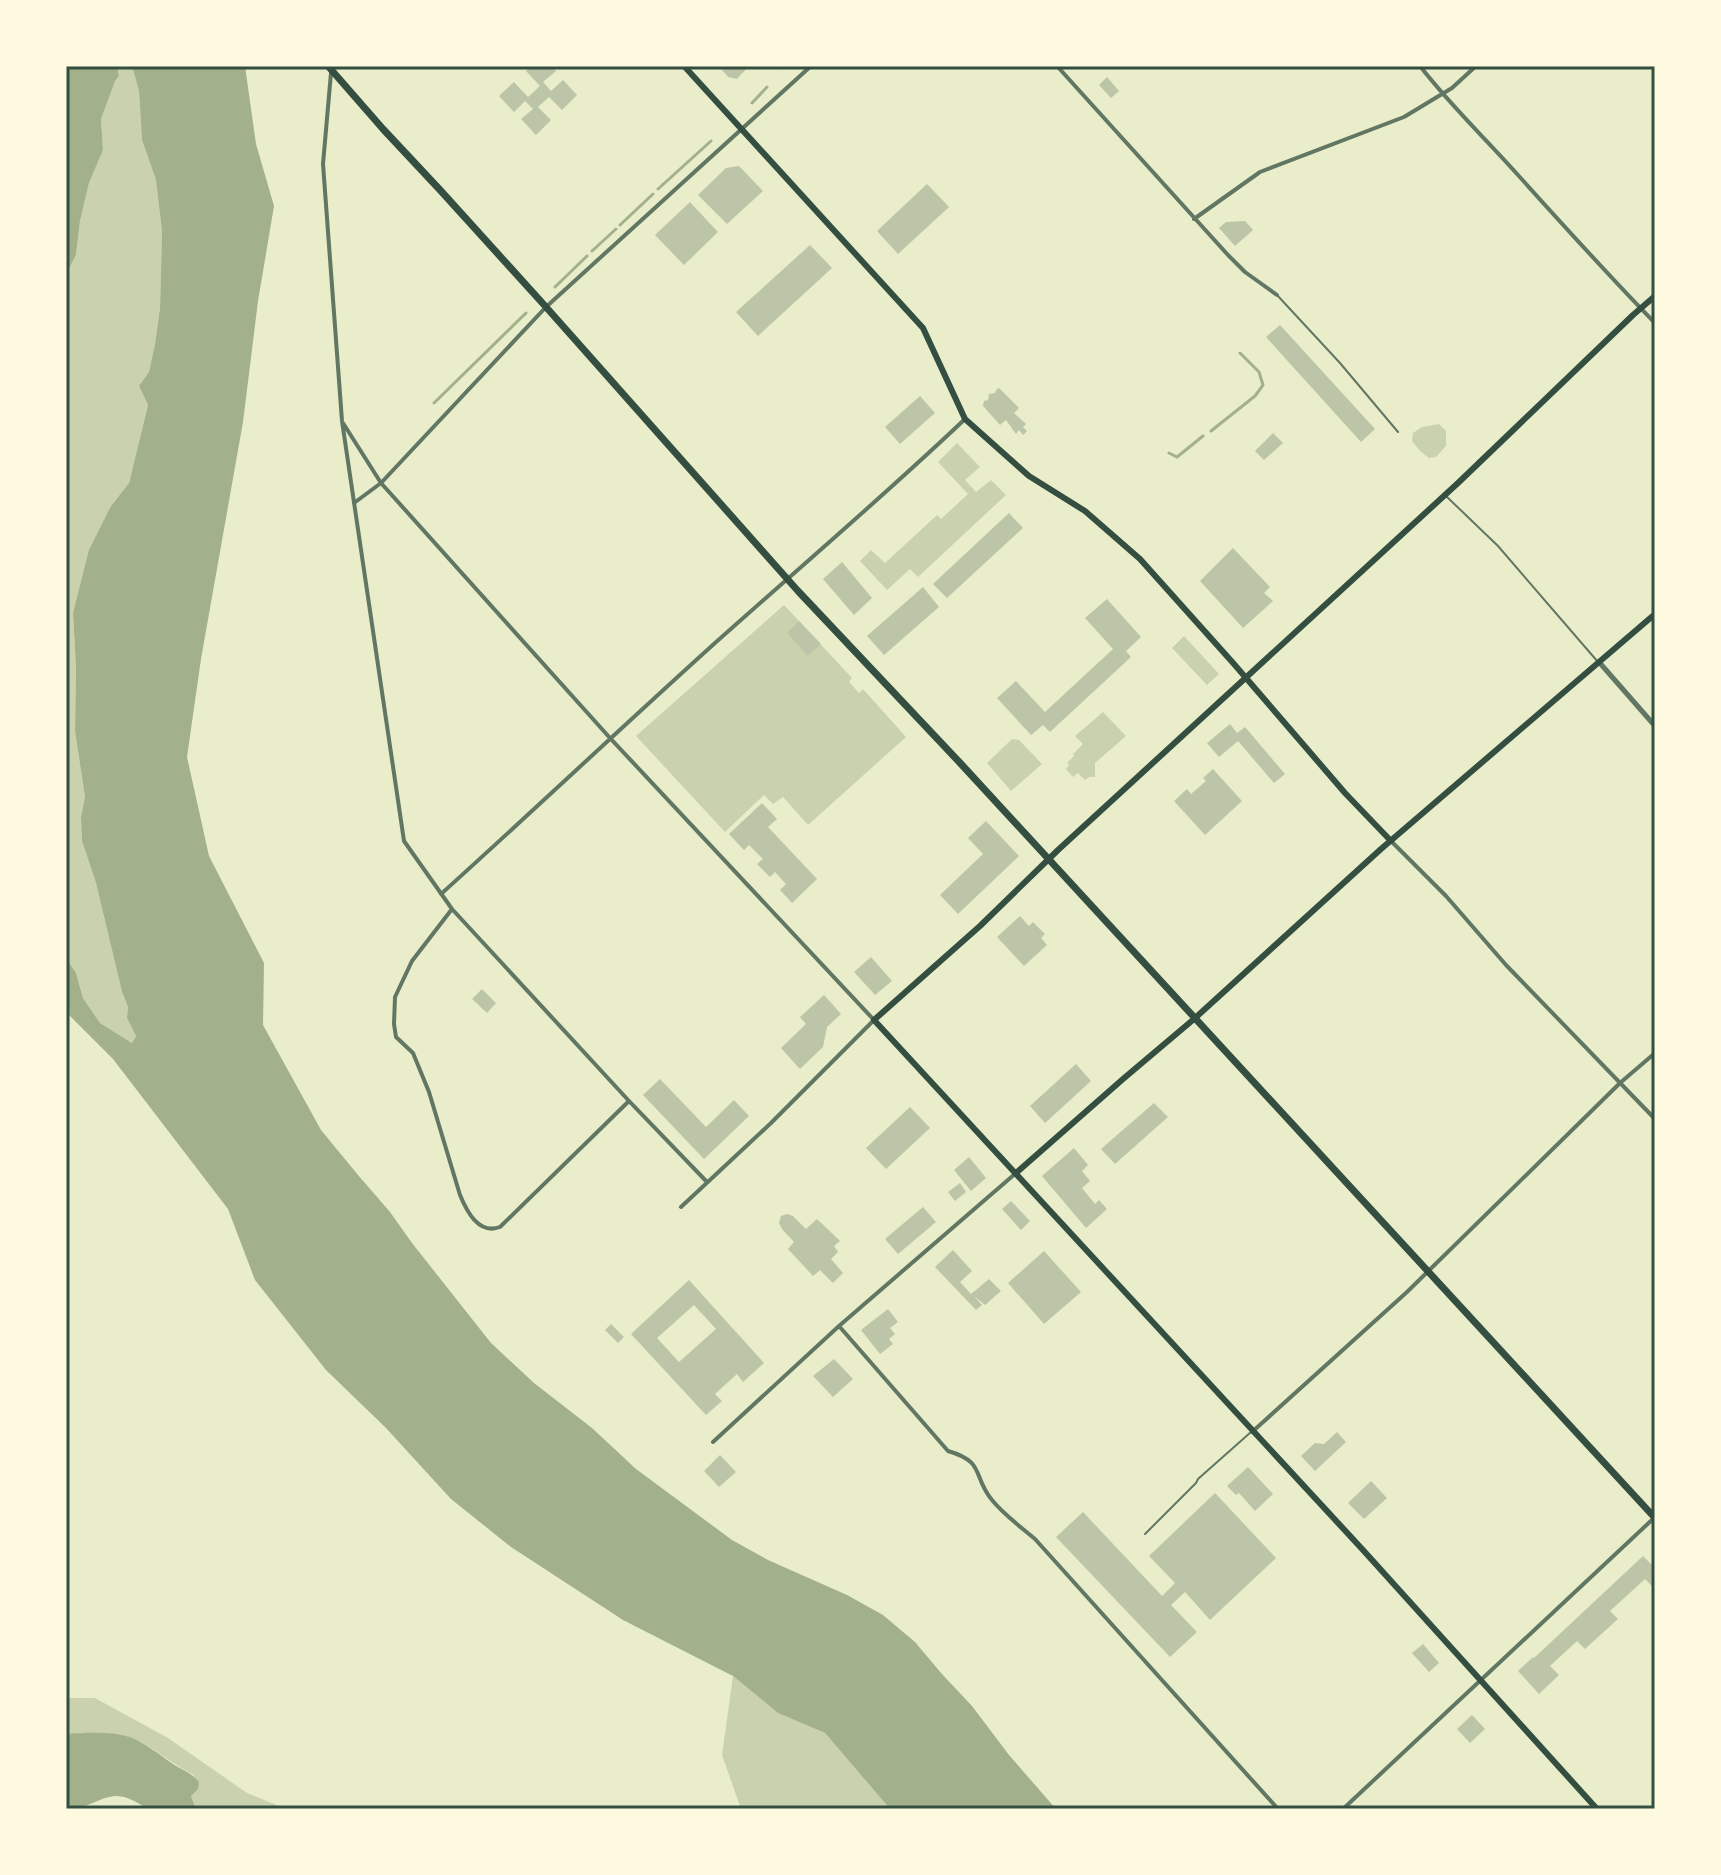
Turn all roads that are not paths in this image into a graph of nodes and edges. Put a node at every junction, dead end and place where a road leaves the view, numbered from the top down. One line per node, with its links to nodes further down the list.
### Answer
1 (684, 66): 8 (main road)
2 (811, 66): 8 (street)
3 (1057, 66): 9 (street)
4 (1420, 66): 7 (street)
5 (1476, 66): 7 (street)
6 (330, 68): 12 (main road); 16 (street)
7 (1442, 95): 9 (street); 13 (street)
8 (742, 129): 12 (street); 15 (main road)
9 (1194, 219): 10 (street)
10 (1277, 295): 17 (lane)
11 (1655, 296): 13 (main road)
12 (546, 307): 18 (street); 21 (main road)
13 (1640, 308): 14 (street); 19 (main road)
14 (1655, 323)
15 (965, 419): 21 (street); 24 (main road)
16 (342, 421): 18 (street); 20 (street)
17 (1398, 432)
18 (381, 483): 20 (street); 26 (street)
19 (1445, 495): 23 (lane); 24 (main road)
20 (354, 503): 29 (street)
21 (787, 579): 26 (street); 28 (main road)
22 (1655, 614): 23 (main road)
23 (1599, 662): 25 (street); 27 (main road)
24 (1245, 677): 27 (main road); 28 (main road)
25 (1655, 726)
26 (610, 738): 29 (street); 32 (street)
27 (1391, 841): 31 (main road); 34 (street)
28 (1048, 860): 31 (main road); 32 (main road)
29 (441, 894): 30 (street)
30 (452, 909): 35 (street); 35 (street)
31 (1194, 1019): 37 (main road); 40 (main road)
32 (874, 1020): 37 (main road); 38 (street)
33 (1655, 1053): 34 (street)
34 (1620, 1083): 36 (street); 40 (street)
35 (629, 1101): 38 (street)
36 (1655, 1119)
37 (1016, 1173): 41 (street); 42 (main road)
38 (707, 1182): 39 (street)
39 (681, 1207)
40 (1427, 1271): 42 (street); 44 (main road)
41 (839, 1326): 43 (street); 47 (street)
42 (1252, 1432): 45 (lane); 46 (main road)
43 (713, 1442)
44 (1655, 1517): 46 (street)
45 (1145, 1534)
46 (1481, 1680): 48 (street); 49 (main road)
47 (1278, 1809)
48 (1343, 1809)
49 (1597, 1809)

